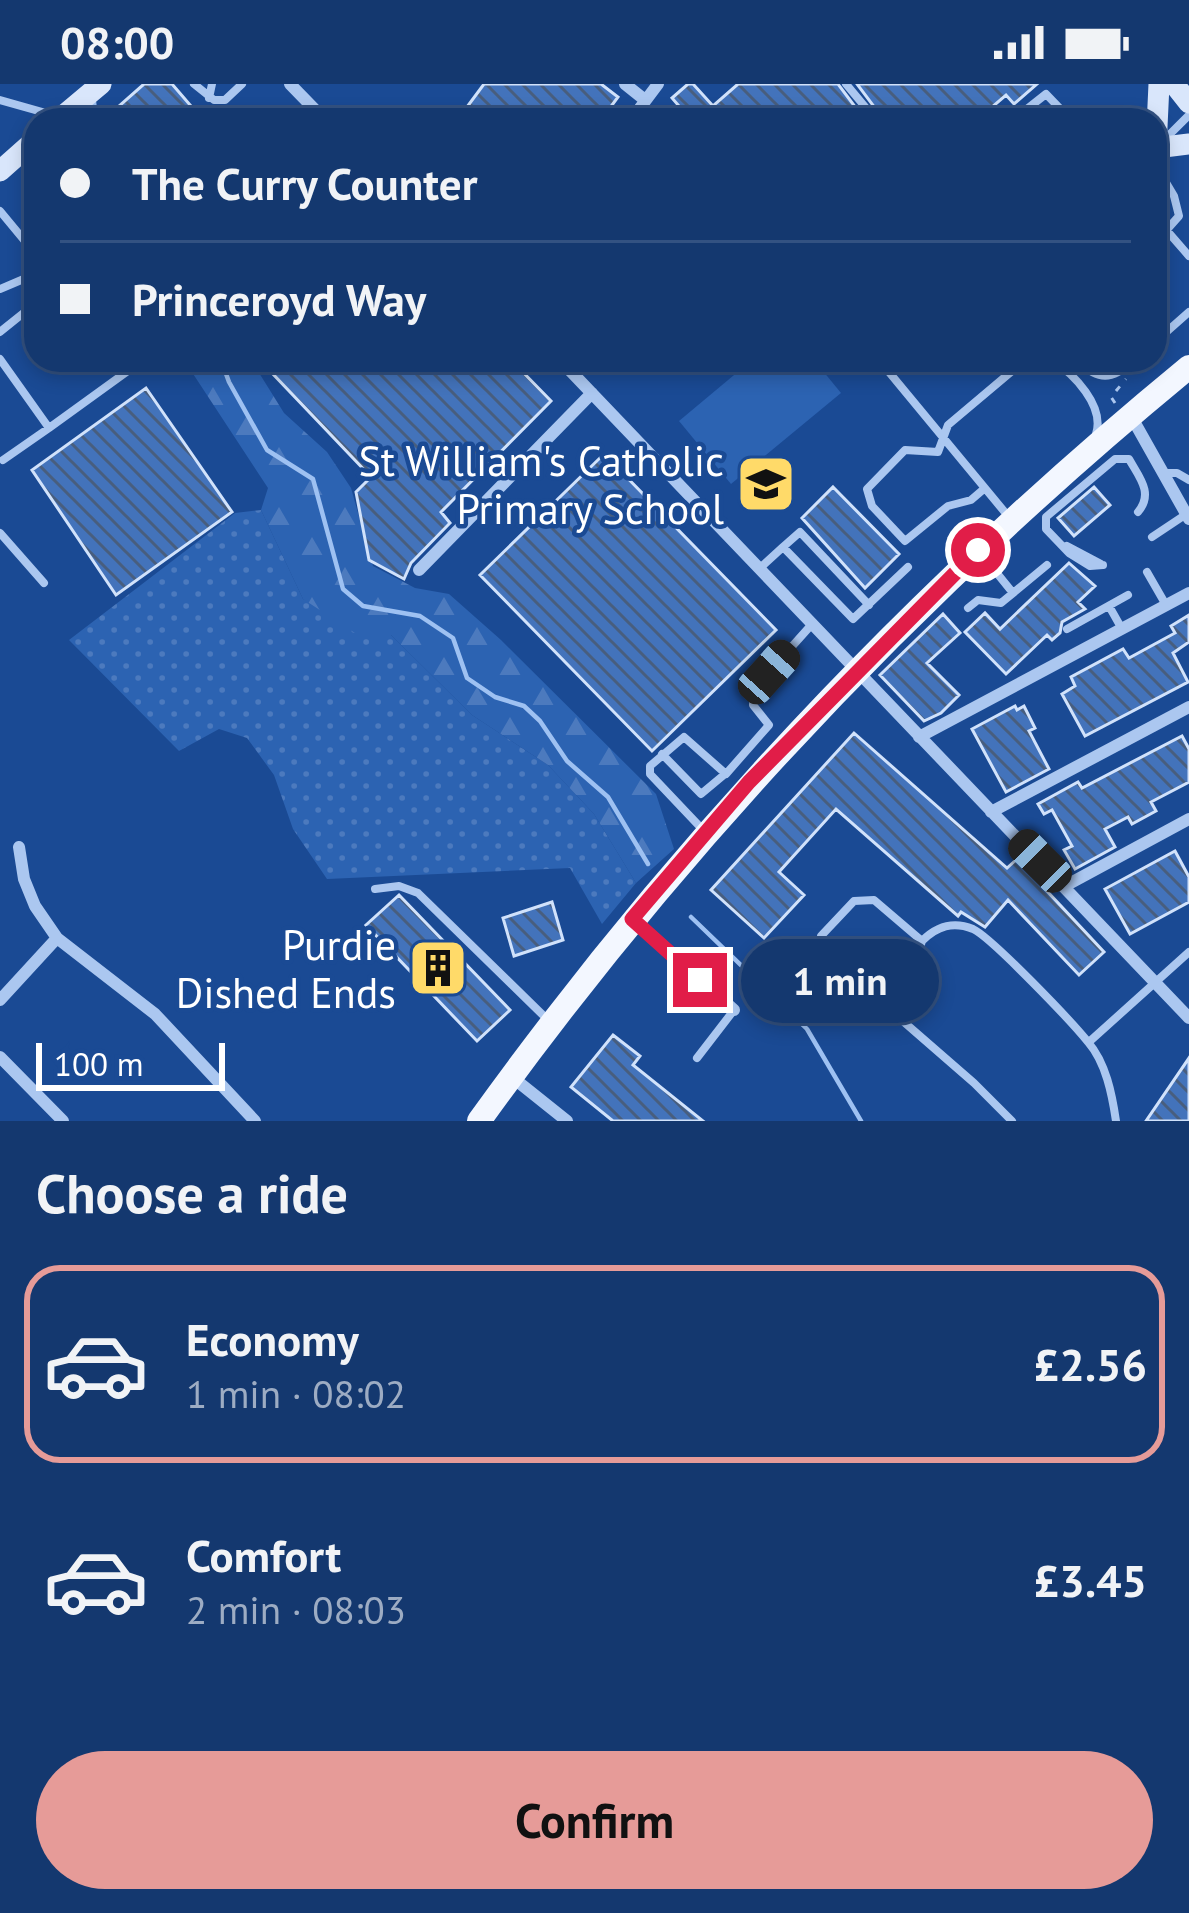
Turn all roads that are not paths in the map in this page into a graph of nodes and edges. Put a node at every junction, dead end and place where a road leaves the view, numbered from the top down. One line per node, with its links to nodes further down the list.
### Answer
1 (194, 84): 9 (lane)
2 (212, 84): 9 (lane)
3 (242, 84): 9 (lane)
4 (290, 84): 12 (street)
5 (625, 84): 10 (street)
6 (658, 84): 10 (street)
7 (846, 84): 14 (lane)
8 (1174, 84): 11 (main road)
9 (209, 98)
10 (645, 100): 13 (street)
11 (1189, 103)
12 (314, 108)
13 (639, 108)
14 (866, 108)
15 (1028, 108): 16 (lane)
16 (1059, 108)
17 (1189, 115): 18 (lane)
18 (1167, 138)
19 (24, 150): 20 (main road)
20 (0, 171)
21 (1167, 184): 23 (lane)
22 (0, 211): 24 (lane)
23 (1168, 232): 25 (lane)
24 (24, 240)
25 (1189, 256)
26 (24, 313): 27 (lane)
27 (0, 332)
28 (0, 359): 39 (lane)
29 (1189, 367): 38 (main road)
30 (126, 372): 39 (lane)
31 (572, 372): 37 (street)
32 (889, 372): 40 (lane)
33 (1011, 372): 40 (lane)
34 (1063, 372): 41 (lane)
35 (1089, 372): 36 (lane)
36 (1121, 372)
37 (592, 393): 56 (street); 57 (street)
38 (1129, 416): 41 (main road); 43 (street)
39 (49, 428): 42 (lane)
40 (944, 436): 45 (lane); 45 (lane)
41 (1086, 451): 48 (main road)
42 (3, 460)
43 (1163, 472): 44 (lane); 47 (street)
44 (1189, 480)
45 (985, 488): 48 (lane)
46 (1138, 512): 54 (lane)
47 (1188, 517): 50 (lane)
48 (1010, 519): 52 (main road)
49 (0, 533): 59 (lane)
50 (1152, 537)
51 (783, 548): 56 (lane); 63 (lane); 63 (lane)
52 (978, 550): 60 (lane); 70 (main road)
53 (1047, 565): 60 (lane)
54 (1102, 565)
55 (908, 567): 63 (lane)
56 (760, 568): 67 (street)
57 (419, 570)
58 (1147, 572): 64 (lane)
59 (44, 583)
60 (1013, 593): 66 (lane)
61 (1189, 593): 64 (street)
62 (1128, 595): 65 (lane)
63 (868, 605)
64 (1166, 605): 69 (street)
65 (1109, 606): 68 (lane); 69 (lane)
66 (968, 608)
67 (813, 622): 70 (street); 74 (lane)
68 (1067, 629)
69 (1122, 629): 72 (street)
70 (859, 670): 72 (street); 77 (main road)
71 (1189, 707): 75 (street)
72 (919, 737): 75 (street)
73 (662, 754): 74 (lane); 74 (lane); 77 (lane)
74 (725, 774)
75 (991, 812): 79 (street)
76 (1189, 819): 79 (street)
77 (705, 832): 81 (main road)
78 (19, 847): 82 (street)
79 (1065, 886): 85 (street)
80 (375, 890): 90 (lane)
81 (632, 919): 88 (street); 90 (main road)
82 (57, 938): 86 (street); 96 (street)
83 (922, 940): 87 (lane); 87 (lane); 91 (lane)
84 (1189, 952): 85 (lane)
85 (1155, 981): 89 (street); 91 (lane)
86 (0, 1000)
87 (886, 1008): 99 (lane)
88 (734, 1010): 93 (lane)
89 (1189, 1018)
90 (551, 1024): 94 (main road)
91 (1089, 1042): 100 (lane)
92 (0, 1057): 95 (street)
93 (697, 1058)
94 (511, 1077): 97 (main road); 98 (street)
95 (63, 1121)
96 (255, 1121)
97 (479, 1121)
98 (567, 1121)
99 (1012, 1121)
100 (1116, 1121)

